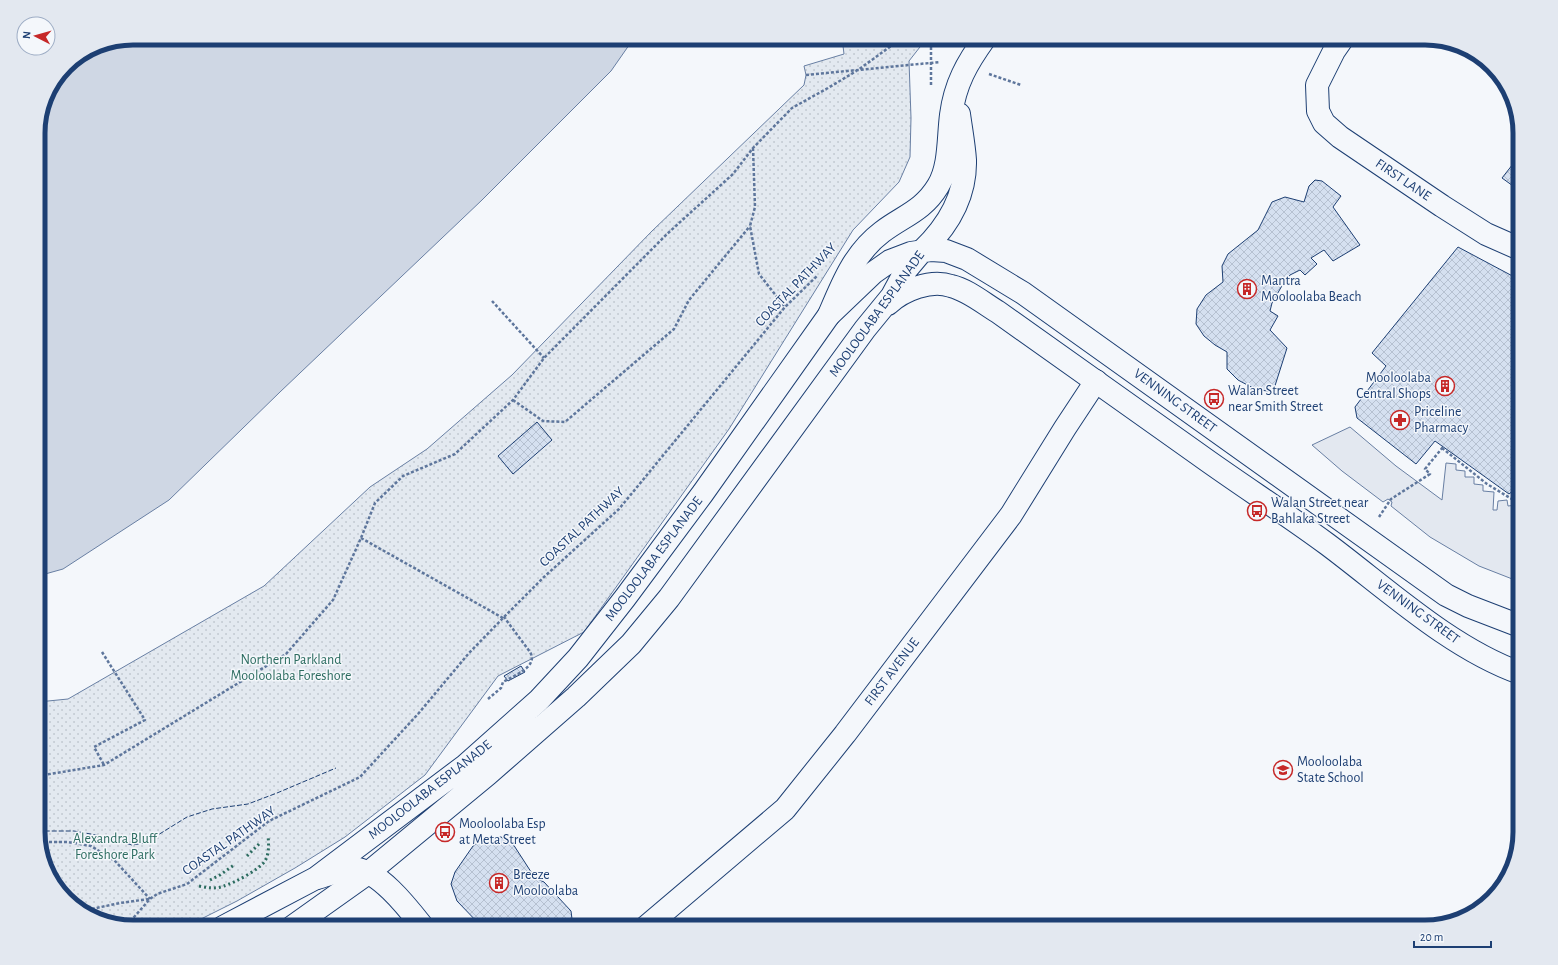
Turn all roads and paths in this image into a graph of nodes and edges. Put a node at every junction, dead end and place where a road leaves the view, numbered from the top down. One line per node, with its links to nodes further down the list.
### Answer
1 (892, 45): 7 (path)
2 (931, 45): 5 (path)
3 (980, 45): 11 (main road, MOOLOOLABA ESPLANADE)
4 (1338, 45): 15 (main road, FIRST LANE)
5 (932, 62): 6 (path); 7 (path); 12 (path)
6 (940, 62)
7 (858, 70): 9 (path); 13 (path)
8 (984, 73): 10 (path)
9 (806, 76)
10 (1021, 85)
11 (957, 89): 16 (main road, MOOLOOLABA ESPLANADE); 21 (main road, MOOLOOLABA ESPLANADE)
12 (930, 92)
13 (753, 148): 14 (path); 22 (path)
14 (750, 226): 19 (path); 24 (path)
15 (1513, 246)
16 (922, 251): 20 (main road, MOOLOOLABA ESPLANADE); 21 (main road, VENNING STREET); 29 (main road, VENNING STREET)
17 (824, 270): 19 (path, COASTAL PATHWAY)
18 (492, 301): 22 (path)
19 (786, 307): 28 (path, COASTAL PATHWAY)
20 (881, 310): 23 (main road, VENNING STREET); 36 (main road, MOOLOOLABA ESPLANADE)
21 (829, 315): 37 (main road, MOOLOOLABA ESPLANADE)
22 (544, 358): 24 (path)
23 (1096, 381): 31 (main road, VENNING STREET); 44 (main road, FIRST AVENUE)
24 (513, 400): 27 (path)
25 (1513, 500): 26 (path)
26 (1378, 519)
27 (361, 538): 28 (path); 33 (path)
28 (503, 617): 32 (path); 38 (path, COASTAL PATHWAY)
29 (1513, 623)
30 (102, 652): 33 (path)
31 (1513, 670)
32 (488, 699)
33 (104, 765): 34 (path)
34 (45, 775)
35 (46, 842): 38 (path)
36 (368, 873): 37 (main road); 42 (main road, MOOLOOLABA ESPLANADE); 43 (main road)
37 (316, 878): 41 (main road, MOOLOOLABA ESPLANADE)
38 (150, 899): 39 (path); 40 (path)
39 (91, 909)
40 (132, 920)
41 (236, 920)
42 (302, 920)
43 (418, 920)
44 (654, 920)

